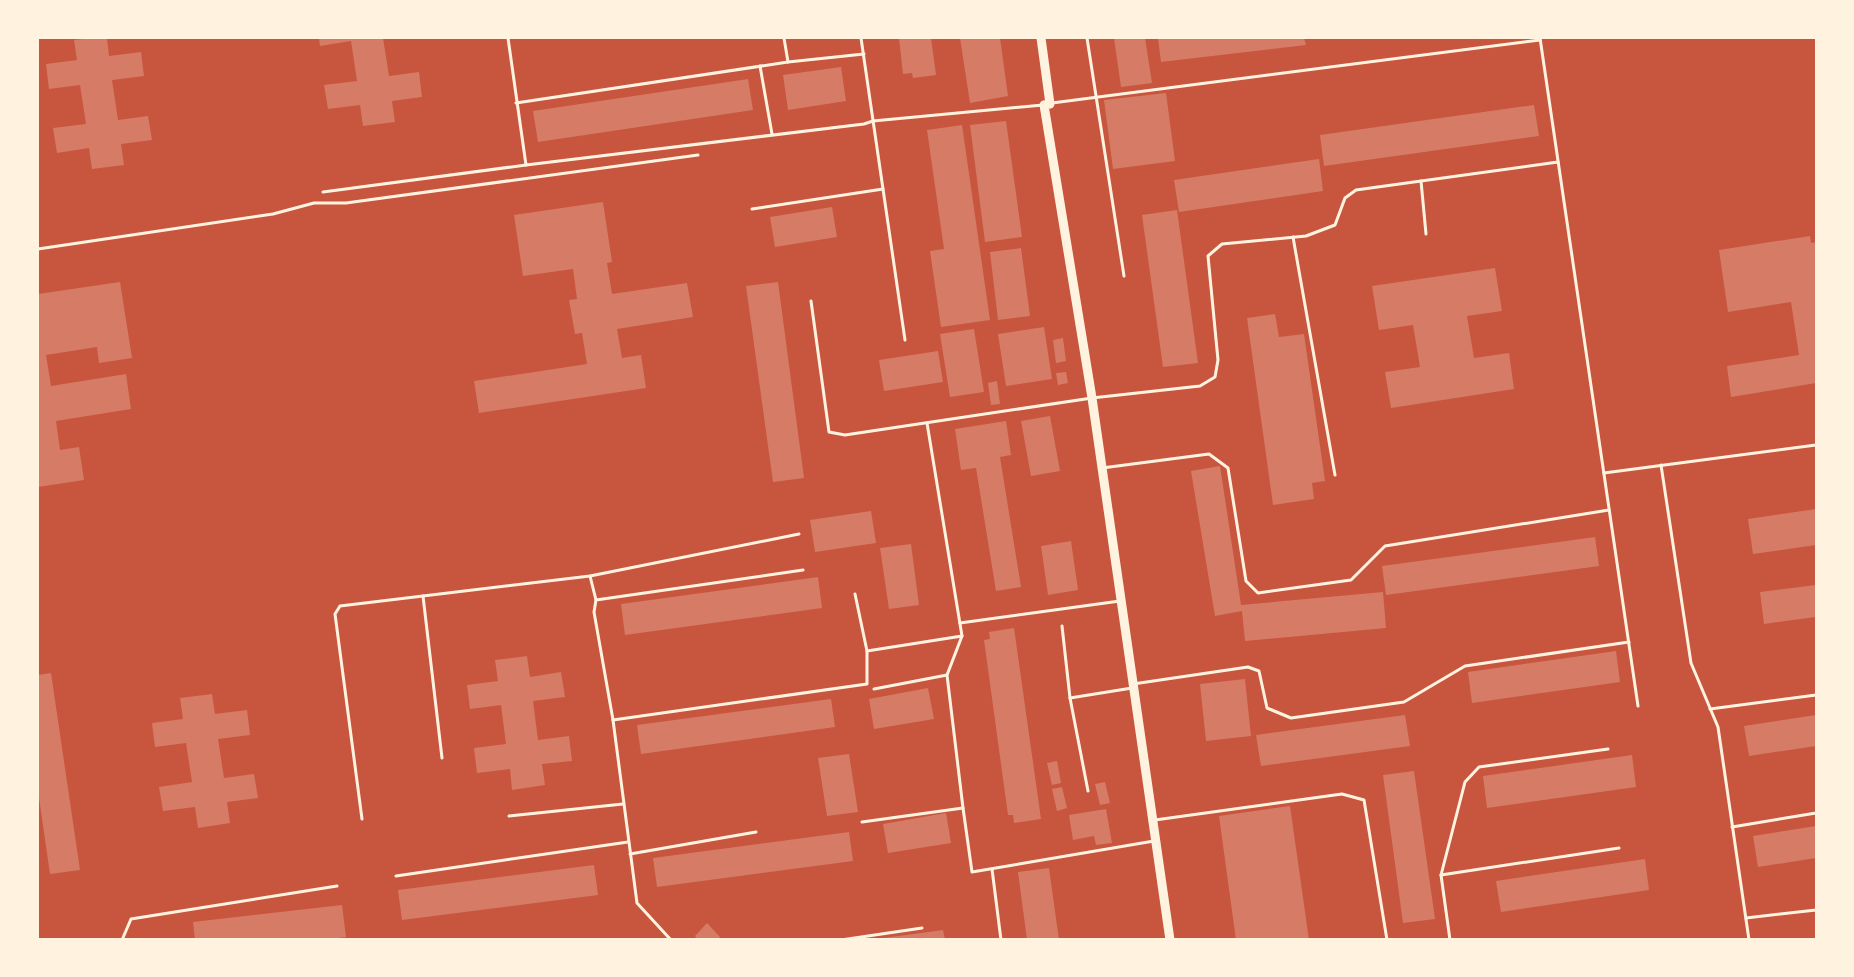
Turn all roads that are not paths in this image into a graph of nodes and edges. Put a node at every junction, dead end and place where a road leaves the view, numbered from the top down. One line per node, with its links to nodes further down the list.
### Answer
1 (508, 38): 11 (lane)
2 (784, 38): 8 (lane)
3 (861, 38): 7 (lane)
4 (1041, 38): 12 (street)
5 (1087, 38): 10 (lane)
6 (1540, 39): 10 (lane); 15 (lane)
7 (864, 54): 8 (lane); 13 (lane)
8 (788, 62): 9 (lane)
9 (760, 66): 11 (lane); 14 (lane)
10 (1096, 97): 12 (lane); 23 (lane)
11 (516, 103): 16 (lane)
12 (1047, 104): 13 (lane); 26 (street)
13 (873, 121): 14 (lane); 18 (lane)
14 (772, 134): 16 (lane)
15 (1558, 162): 17 (lane); 31 (lane)
16 (526, 165): 19 (lane)
17 (1421, 181): 21 (lane); 22 (lane)
18 (883, 189): 20 (lane); 25 (lane)
19 (324, 192)
20 (752, 209)
21 (1426, 234)
22 (1293, 237): 26 (lane); 32 (lane)
23 (1124, 276)
24 (811, 301): 27 (lane)
25 (905, 340)
26 (1092, 398): 27 (lane); 30 (street)
27 (927, 422): 41 (lane)
28 (1816, 445): 29 (lane)
29 (1662, 465): 31 (lane); 52 (lane)
30 (1102, 468): 33 (lane); 40 (street)
31 (1604, 473): 33 (lane)
32 (1335, 476)
33 (1609, 510): 44 (lane)
34 (800, 534): 36 (lane)
35 (803, 570): 39 (lane)
36 (590, 576): 38 (lane); 39 (lane)
37 (855, 594): 45 (lane)
38 (423, 596): 55 (lane); 61 (lane)
39 (596, 600): 53 (lane)
40 (1121, 601): 41 (lane); 47 (street)
41 (960, 623): 43 (lane)
42 (1062, 626): 50 (lane)
43 (962, 636): 45 (lane); 46 (lane)
44 (1629, 642): 47 (lane); 51 (lane)
45 (867, 651): 53 (lane)
46 (947, 675): 48 (lane); 58 (lane)
47 (1132, 686): 50 (lane); 62 (street)
48 (874, 689)
49 (1816, 695): 52 (lane)
50 (1070, 698): 56 (lane)
51 (1638, 706)
52 (1710, 709): 64 (lane)
53 (613, 720): 57 (lane)
54 (1608, 749): 71 (lane)
55 (442, 758)
56 (1088, 791)
57 (623, 804): 60 (lane); 67 (lane)
58 (962, 808): 63 (lane); 70 (lane)
59 (1816, 813): 64 (lane)
60 (508, 816)
61 (362, 819)
62 (1152, 820): 66 (street); 82 (lane)
63 (862, 822)
64 (1732, 827): 75 (lane)
65 (756, 832): 69 (lane)
66 (1155, 841): 70 (lane); 81 (street)
67 (628, 842): 69 (lane); 72 (lane)
68 (1619, 848): 71 (lane)
69 (630, 854): 78 (lane)
70 (992, 869): 80 (lane)
71 (1441, 875): 83 (lane)
72 (396, 876)
73 (337, 886): 77 (lane)
74 (1816, 910): 75 (lane)
75 (1746, 918): 84 (lane)
76 (922, 928): 79 (lane)
77 (122, 940)
78 (671, 940)
79 (841, 940)
80 (1001, 940)
81 (1170, 940)
82 (1387, 940)
83 (1450, 940)
84 (1749, 940)

